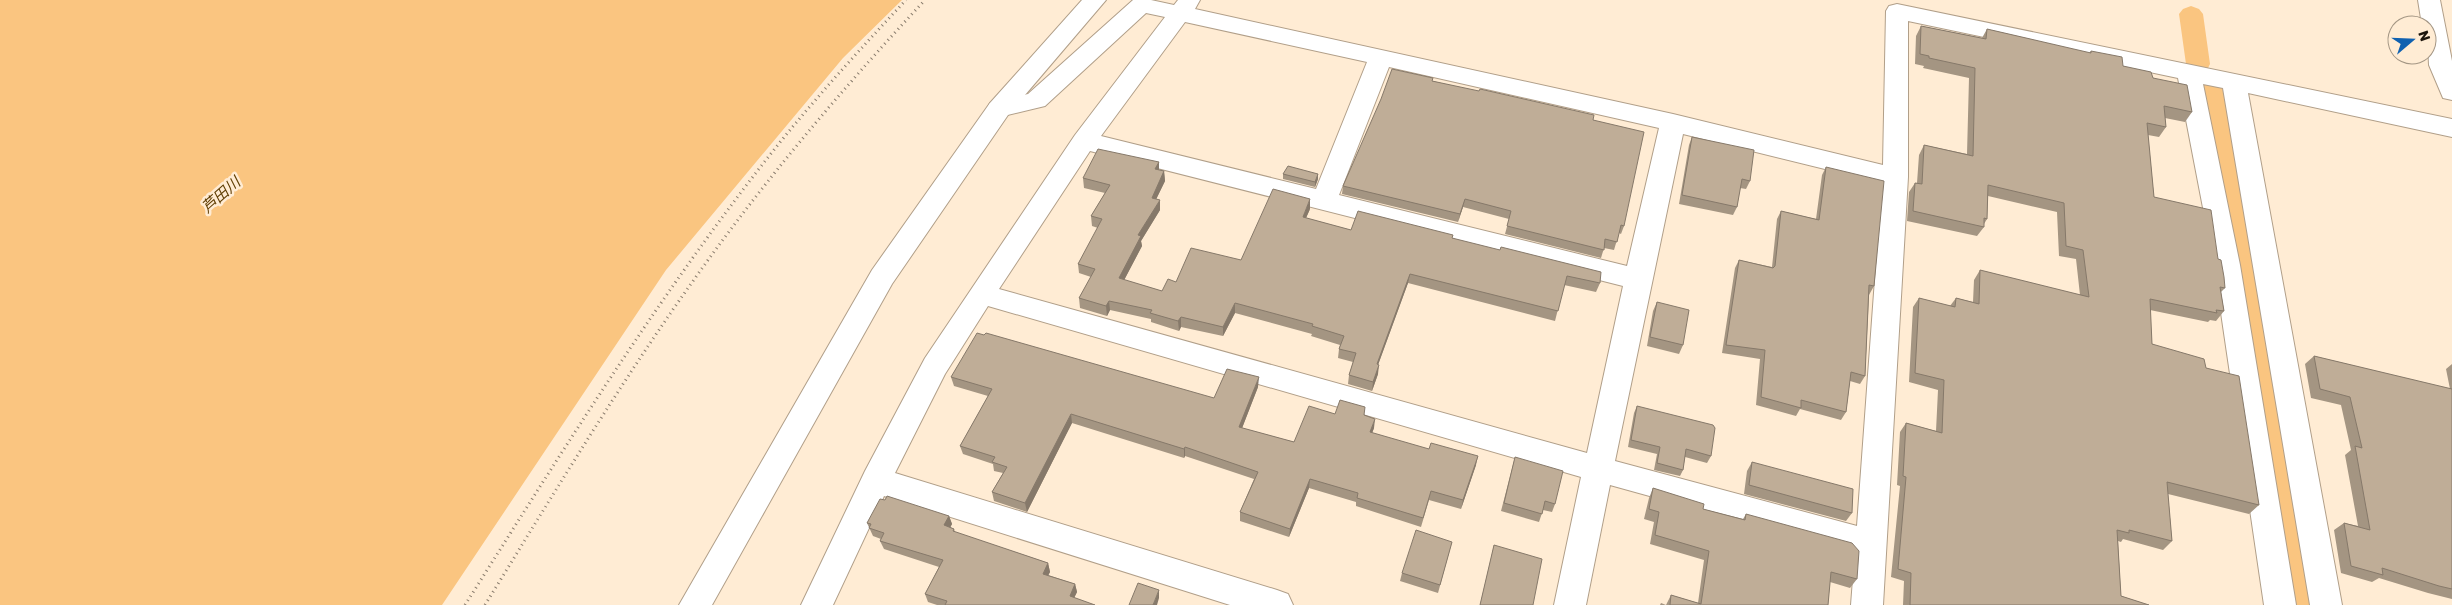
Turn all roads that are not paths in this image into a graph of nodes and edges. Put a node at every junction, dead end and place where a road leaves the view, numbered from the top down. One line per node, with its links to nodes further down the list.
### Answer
1 (1095, 0): 9 (street)
2 (2429, 0): 8 (street)
3 (1143, 3): 4 (street); 9 (street)
4 (1184, 7): 5 (street); 12 (street)
5 (1381, 57): 10 (street); 14 (street)
6 (2189, 73): 7 (street); 13 (street); 25 (street)
7 (2234, 82): 11 (street); 26 (street)
8 (2452, 92)
9 (999, 109): 20 (street)
10 (1673, 123): 13 (street); 15 (street)
11 (2452, 128)
12 (1084, 141): 14 (street); 16 (street)
13 (1895, 178): 19 (street)
14 (1324, 201): 15 (street)
15 (1638, 279): 17 (street)
16 (980, 294): 17 (street); 18 (street)
17 (1598, 470): 19 (street); 23 (street)
18 (876, 480): 21 (street); 22 (street)
19 (1871, 544): 24 (street)
20 (695, 605)
21 (817, 605)
22 (1277, 605)
23 (1570, 605)
24 (1867, 605)
25 (2280, 605)
26 (2326, 605)

